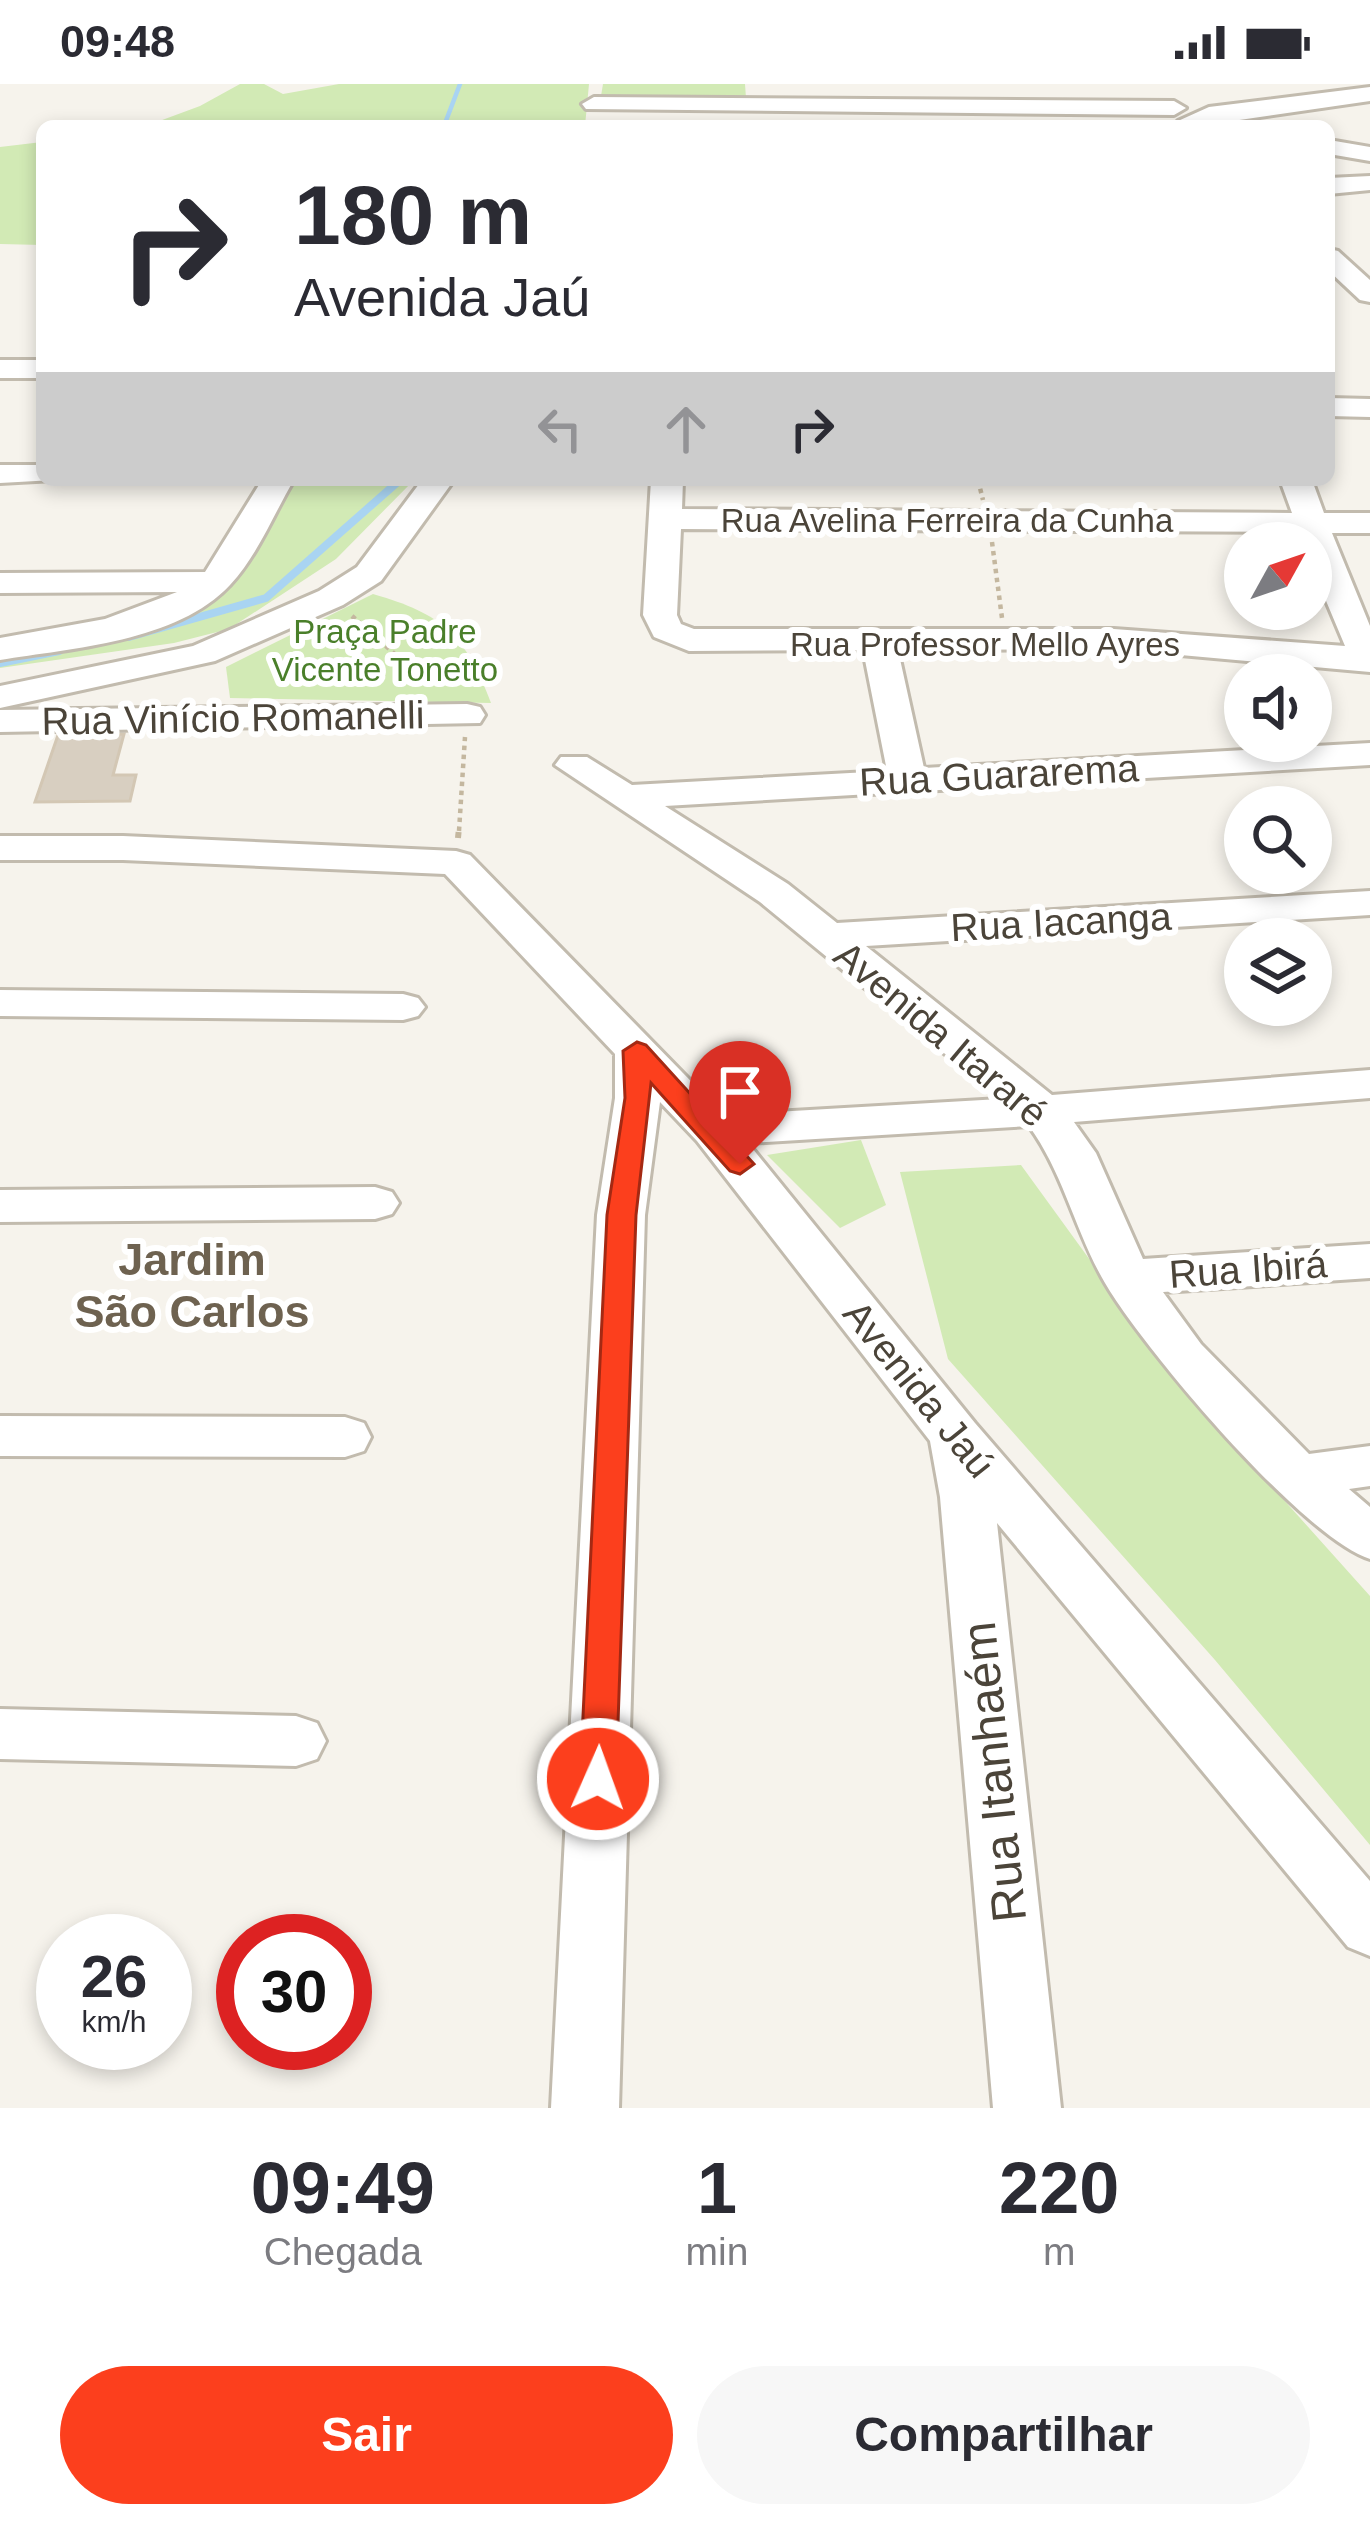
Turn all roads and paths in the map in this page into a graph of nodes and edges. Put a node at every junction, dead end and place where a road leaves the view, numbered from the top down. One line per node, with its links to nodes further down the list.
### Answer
1 (1146, 84): 5 (street)
2 (1370, 94): 5 (street)
3 (594, 104): 4 (street)
4 (764, 106): 5 (street)
5 (1186, 118)
6 (1335, 148): 7 (street)
7 (1370, 154)
8 (1370, 183): 9 (street)
9 (1335, 186)
10 (1335, 262): 11 (street)
11 (1370, 294)
12 (0, 369): 13 (street)
13 (36, 369)
14 (1335, 407): 15 (street)
15 (1370, 408)
16 (0, 474): 17 (street)
17 (36, 474)
18 (274, 486): 29 (street)
19 (434, 486): 34 (street)
20 (667, 486): 23 (street)
21 (980, 486): 24 (path)
22 (1298, 486): 25 (street)
23 (667, 519): 24 (street, Rua Avelina Ferreira da Cunha); 32 (street, Rua Professor Mello Ayres)
24 (989, 521): 25 (street, Rua Avelina Ferreira da Cunha); 31 (path)
25 (1311, 522)
26 (1332, 522): 27 (street, Rua Avelina Ferreira da Cunha)
27 (1370, 523)
28 (1332, 571): 35 (street)
29 (215, 582): 30 (street); 33 (street)
30 (0, 583)
31 (1005, 639): 32 (street, Rua Professor Mello Ayres); 35 (street, Rua Professor Mello Ayres)
32 (879, 643): 42 (street)
33 (0, 650)
34 (203, 654): 36 (street); 38 (street)
35 (1370, 660)
36 (0, 697)
37 (466, 715): 38 (street, Rua Vinício Romanelli)
38 (152, 717): 39 (street, Rua Vinício Romanelli)
39 (0, 721)
40 (1370, 754): 42 (street, Rua Guararema)
41 (574, 765): 43 (street, Avenida Itararé)
42 (908, 780): 43 (street, Rua Guararema)
43 (628, 797): 46 (street, Avenida Itararé)
44 (0, 848): 49 (street, Avenida Jaú)
45 (1370, 903): 46 (street, Rua Iacanga)
46 (823, 936): 51 (street, Avenida Itararé)
47 (0, 1003): 48 (street)
48 (403, 1007)
49 (637, 1051): 52 (street, Avenida Jaú); 66 (street)
50 (1370, 1084): 51 (street)
51 (1040, 1107): 52 (street); 56 (street, Avenida Itararé)
52 (713, 1130): 59 (street, Avenida Jaú)
53 (376, 1203): 54 (street)
54 (0, 1206)
55 (1370, 1261): 56 (street, Rua Ibirá)
56 (1126, 1277): 61 (street, Avenida Itararé)
57 (0, 1436): 58 (street)
58 (345, 1437)
59 (956, 1437): 65 (street, Avenida Jaú); 67 (street, Rua Itanhaém)
60 (1370, 1466): 61 (street)
61 (1298, 1476): 62 (street, Avenida Itararé)
62 (1370, 1538)
63 (0, 1734): 64 (street)
64 (296, 1741)
65 (1370, 1927)
66 (584, 2108)
67 (1028, 2108)

